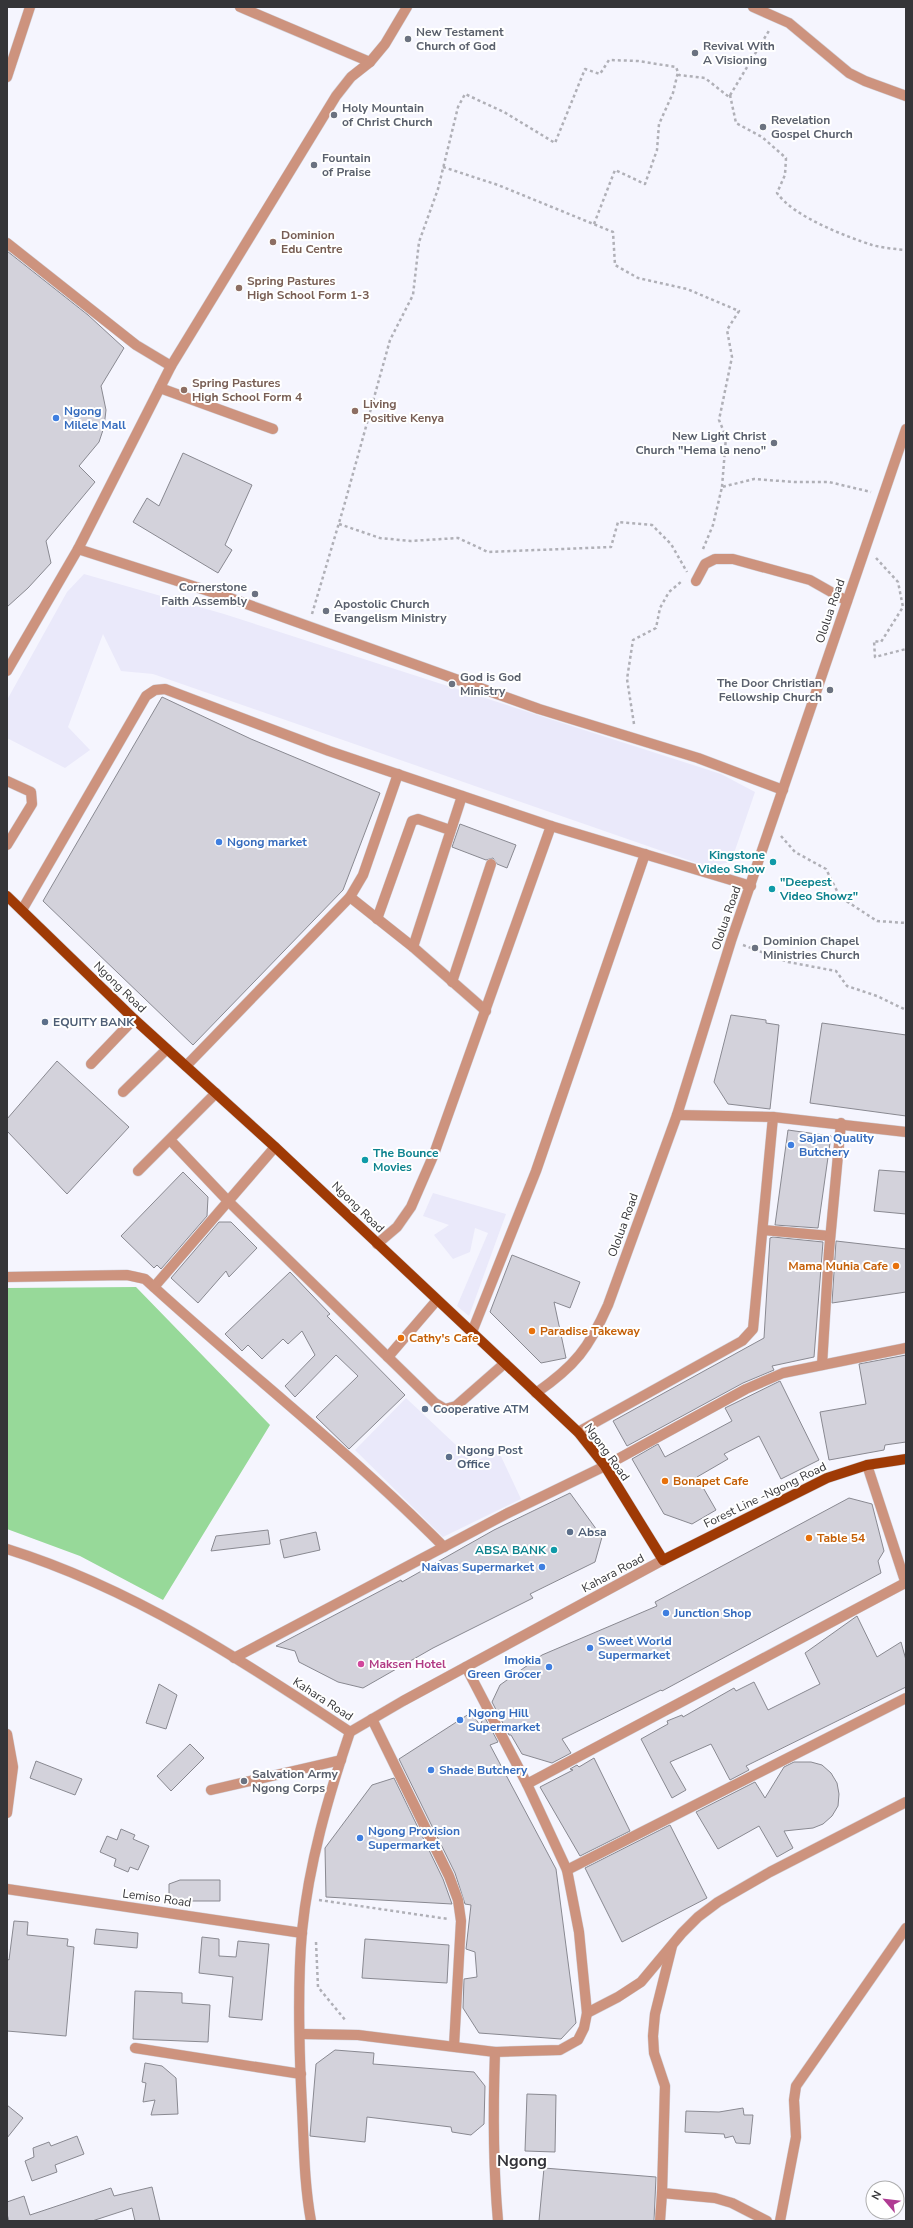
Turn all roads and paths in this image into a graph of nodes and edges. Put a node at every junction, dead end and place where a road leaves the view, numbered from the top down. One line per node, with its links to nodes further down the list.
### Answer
1 (30, 7): 8 (street)
2 (240, 7): 6 (street)
3 (407, 7): 6 (street)
4 (753, 7): 10 (street)
5 (775, 22): 9 (path)
6 (370, 62): 15 (street)
7 (678, 72): 9 (path); 11 (path); 12 (path)
8 (7, 77)
9 (730, 95): 14 (path)
10 (906, 96)
11 (443, 168): 12 (path); 20 (path)
12 (594, 224): 19 (path)
13 (7, 243): 15 (street)
14 (906, 250)
15 (171, 366): 16 (street)
16 (160, 388): 17 (street); 22 (street)
17 (273, 429)
18 (906, 429): 21 (street, Ololua Road)
19 (722, 487)
20 (339, 524): 23 (path); 25 (path)
21 (867, 544): 24 (street, Ololua Road); 26 (path)
22 (78, 549): 25 (street); 27 (street)
23 (692, 578): 24 (street)
24 (847, 601): 30 (street, Ololua Road)
25 (314, 629): 30 (street)
26 (906, 649)
27 (7, 671)
28 (398, 774): 31 (street); 40 (street); 41 (street)
29 (7, 781): 35 (street)
30 (783, 790): 32 (street, Ololua Road)
31 (462, 796): 33 (street); 34 (street)
32 (771, 825): 38 (street, Ololua Road); 43 (path)
33 (551, 826): 36 (street); 48 (street)
34 (450, 830): 42 (street); 45 (street)
35 (7, 845)
36 (645, 854): 38 (street); 69 (street)
37 (491, 864): 46 (street)
38 (751, 886): 44 (street, Ololua Road)
39 (7, 896): 41 (main road, Ngong Road)
40 (350, 898): 42 (street); 52 (street)
41 (22, 910): 49 (main road, Ngong Road)
42 (377, 919): 45 (street)
43 (906, 923)
44 (732, 941): 47 (path); 55 (street, Ololua Road)
45 (413, 947): 46 (street)
46 (452, 982): 48 (street)
47 (906, 1010)
48 (486, 1011): 65 (street)
49 (134, 1019): 50 (main road, Ngong Road); 51 (street)
50 (167, 1049): 52 (main road, Ngong Road); 53 (street)
51 (91, 1064)
52 (186, 1066): 54 (main road, Ngong Road)
53 (123, 1092)
54 (216, 1093): 59 (street); 60 (main road, Ngong Road)
55 (678, 1115): 56 (street); 74 (street, Ololua Road)
56 (773, 1117): 57 (street); 63 (street)
57 (841, 1123): 58 (street); 64 (street)
58 (906, 1132)
59 (171, 1141): 61 (street); 62 (street)
60 (276, 1147): 62 (street); 65 (main road, Ngong Road)
61 (138, 1171)
62 (228, 1201): 67 (street); 71 (street)
63 (763, 1230): 64 (street); 75 (street)
64 (830, 1236): 73 (street)
65 (377, 1244): 68 (main road, Ngong Road)
66 (7, 1277): 67 (street)
67 (154, 1287): 79 (street)
68 (437, 1300): 69 (main road, Ngong Road); 71 (street)
69 (472, 1332): 72 (main road, Ngong Road)
70 (906, 1348): 73 (street)
71 (388, 1357): 72 (street)
72 (505, 1363): 74 (main road, Ngong Road)
73 (822, 1365): 78 (street)
74 (536, 1393): 75 (main road, Ngong Road)
75 (578, 1432): 78 (main road, Ngong Road)
76 (906, 1459): 77 (main road, Forest Line -Ngong Road)
77 (867, 1465): 81 (main road, Forest Line -Ngong Road); 82 (street)
78 (605, 1466): 79 (street); 81 (main road, Ngong Road)
79 (444, 1547): 83 (street)
80 (7, 1549): 83 (street, Kahara Road)
81 (663, 1560): 84 (street, Kahara Road)
82 (906, 1584): 90 (street)
83 (234, 1658): 87 (street, Kahara Road)
84 (466, 1667): 86 (street, Kahara Road); 90 (street)
85 (906, 1698): 94 (street)
86 (372, 1719): 87 (street, Kahara Road); 97 (street)
87 (350, 1732): 89 (street)
88 (7, 1734): 93 (street)
89 (341, 1760): 91 (street); 96 (street)
90 (527, 1784): 94 (street)
91 (211, 1790)
92 (906, 1802): 101 (street)
93 (7, 1813)
94 (567, 1870): 102 (street)
95 (7, 1889): 99 (street, Lemiso Road)
96 (307, 1897): 97 (path); 99 (street)
97 (461, 1921): 105 (street)
98 (906, 1928): 114 (street)
99 (302, 1932): 103 (street)
100 (316, 1936): 104 (path)
101 (672, 1944): 102 (street); 109 (street)
102 (587, 2013): 107 (street)
103 (301, 2034): 104 (street); 108 (street)
104 (358, 2035): 105 (street)
105 (454, 2046): 107 (street)
106 (135, 2048): 108 (street)
107 (495, 2052): 111 (street)
108 (301, 2074): 110 (street)
109 (662, 2193): 112 (street); 113 (street)
110 (311, 2221)
111 (498, 2221)
112 (660, 2221)
113 (766, 2221)
114 (780, 2221)

